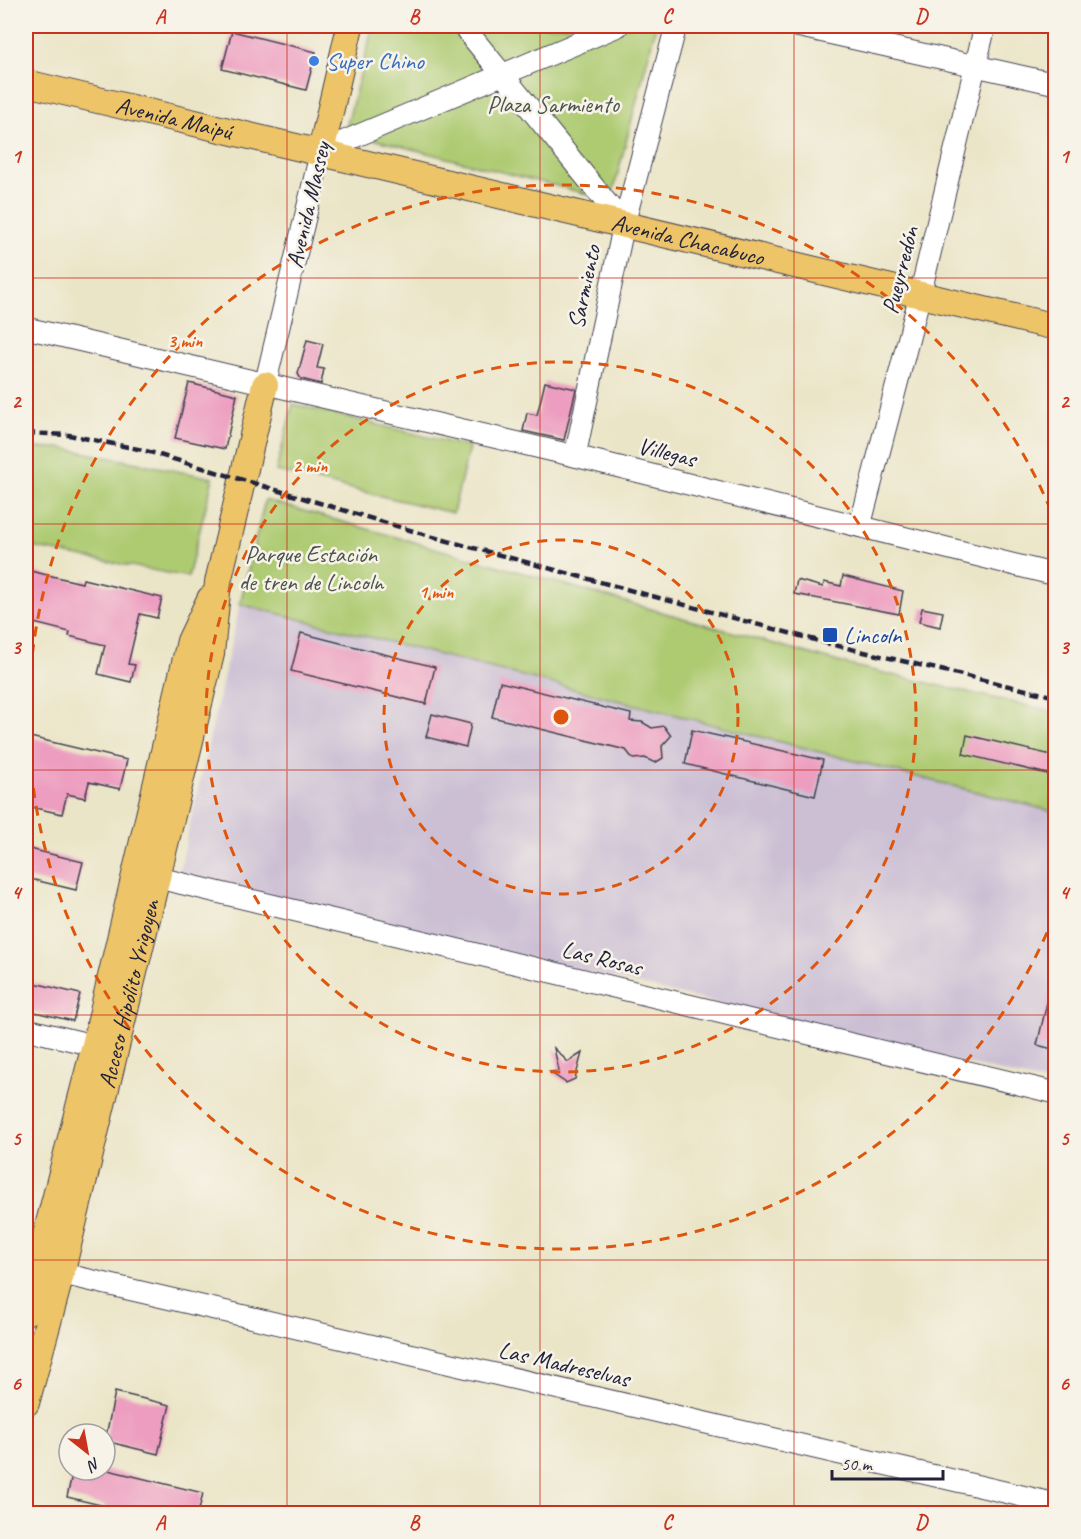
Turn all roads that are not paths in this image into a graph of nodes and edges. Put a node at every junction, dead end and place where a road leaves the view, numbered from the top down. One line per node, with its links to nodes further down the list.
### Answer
1 (350, 26): 11 (main road, Avenida Massey)
2 (463, 26): 8 (street)
3 (618, 26): 8 (street)
4 (676, 26): 12 (street, Sarmiento)
5 (797, 26): 7 (street)
6 (985, 26): 7 (street, Pueyrredón)
7 (975, 66): 10 (street); 13 (street, Pueyrredón)
8 (501, 74): 11 (street); 12 (street)
9 (26, 83): 11 (main road, Avenida Maipú)
10 (1056, 84)
11 (321, 151): 12 (main road, Avenida Chacabuco); 16 (street, Avenida Massey)
12 (624, 224): 13 (main road, Avenida Chacabuco); 17 (street, Sarmiento)
13 (920, 295): 14 (main road, Avenida Chacabuco); 18 (street, Pueyrredón)
14 (1056, 327)
15 (26, 328): 16 (street, Villegas)
16 (265, 384): 17 (street, Villegas); 20 (main road, Acceso Hipólito Yrigoyen)
17 (575, 456): 18 (street, Villegas)
18 (860, 526): 19 (street, Villegas)
19 (1056, 575)
20 (146, 875): 22 (main road, Acceso Hipólito Yrigoyen); 23 (street, Las Rosas)
21 (26, 1029): 22 (street)
22 (105, 1048): 24 (main road, Acceso Hipólito Yrigoyen)
23 (1056, 1093)
24 (41, 1269): 25 (main road, Acceso Hipólito Yrigoyen); 26 (main road, Acceso Hipólito Yrigoyen); 27 (street, Las Madreselvas)
25 (26, 1312)
26 (26, 1403)
27 (1056, 1504)

